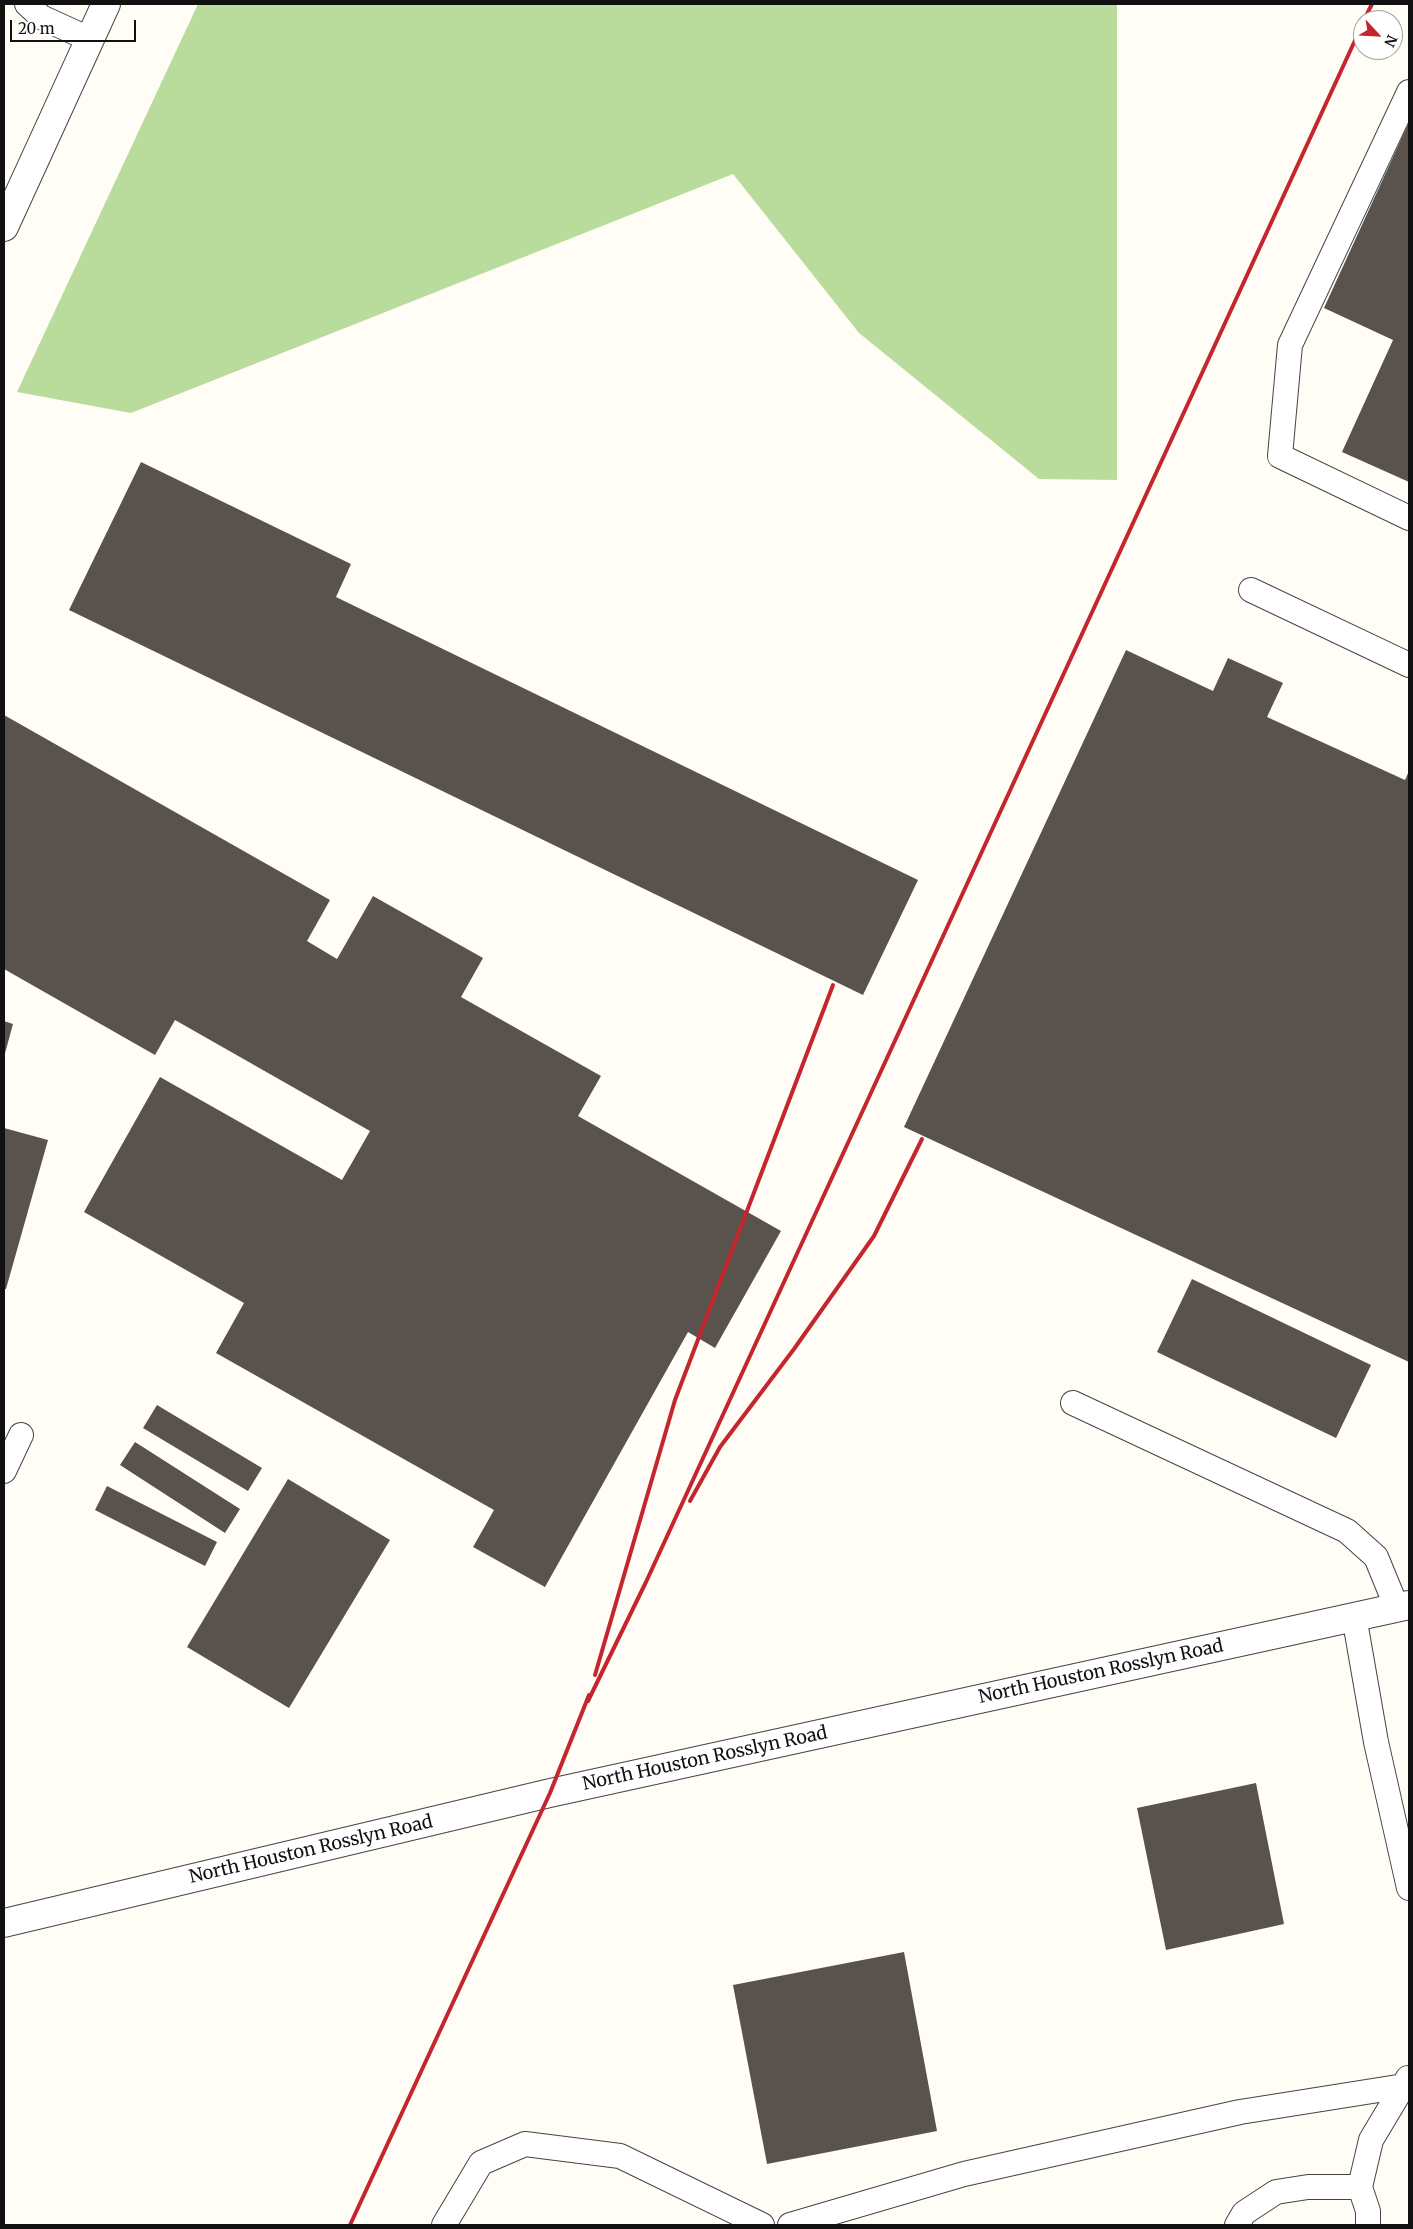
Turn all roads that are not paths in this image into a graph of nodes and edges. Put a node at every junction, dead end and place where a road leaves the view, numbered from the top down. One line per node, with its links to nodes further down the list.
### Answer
1 (27, 4): 3 (lane)
2 (106, 4): 3 (street)
3 (89, 39): 5 (street)
4 (1409, 92): 6 (lane)
5 (4, 227)
6 (1409, 518)
7 (1250, 590): 8 (lane)
8 (1409, 665)
9 (1073, 1403): 12 (lane)
10 (21, 1435): 11 (lane)
11 (4, 1471)
12 (1403, 1606): 13 (street, North Houston Rosslyn Road)
13 (1354, 1616): 14 (lane); 15 (street, North Houston Rosslyn Road)
14 (1409, 1888)
15 (4, 1923)
16 (1407, 2080): 17 (lane); 20 (lane)
17 (1360, 2187): 21 (lane); 22 (lane)
18 (444, 2225): 19 (lane)
19 (762, 2225)
20 (790, 2225)
21 (1237, 2225)
22 (1368, 2225)

